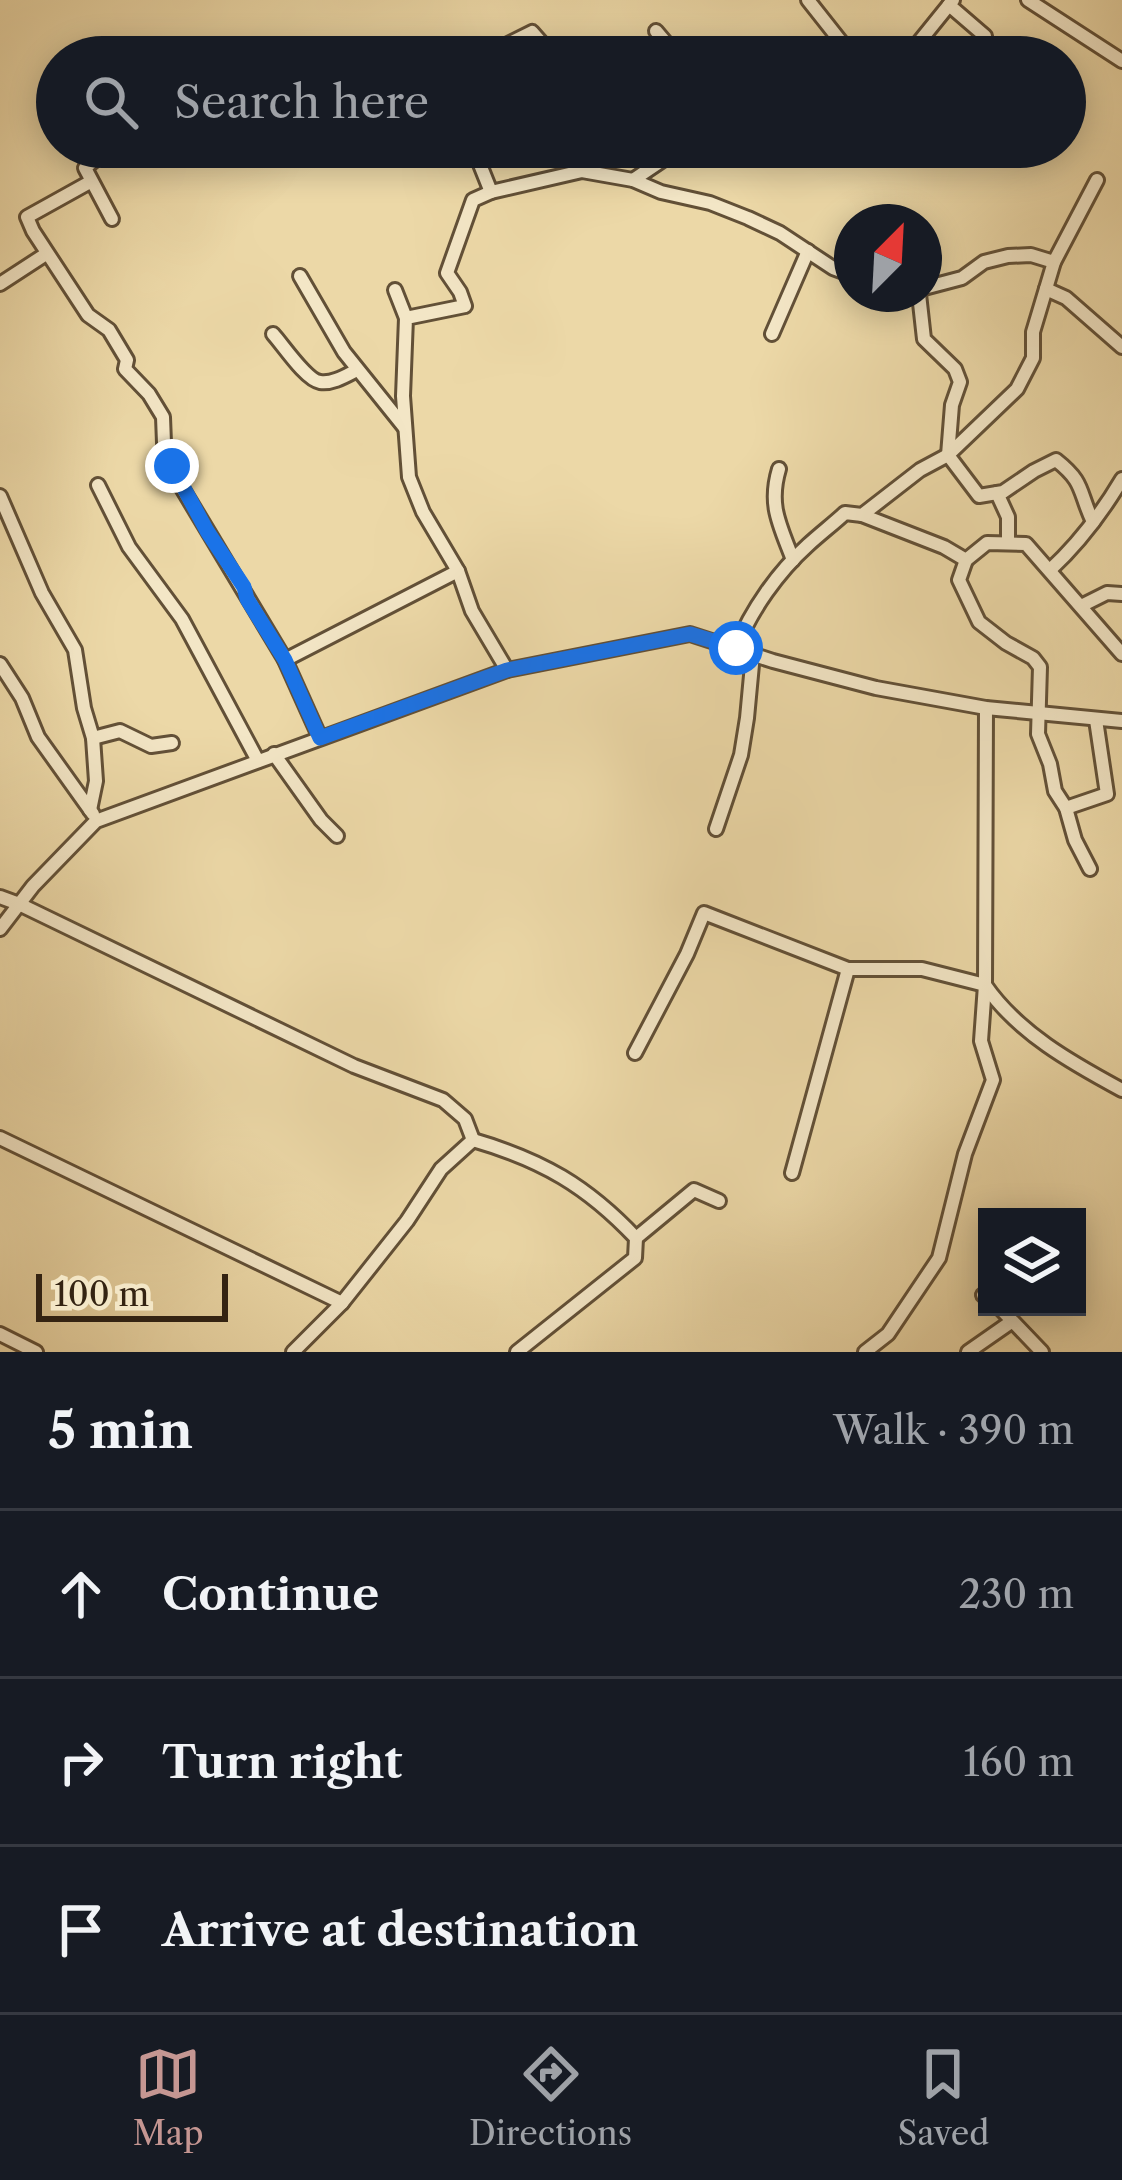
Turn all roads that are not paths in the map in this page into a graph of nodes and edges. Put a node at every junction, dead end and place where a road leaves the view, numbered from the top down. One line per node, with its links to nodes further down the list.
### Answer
1 (808, 0): 6 (street)
2 (1028, 0): 9 (street)
3 (951, 2): 7 (street); 8 (street)
4 (656, 31): 5 (street)
5 (660, 36)
6 (835, 36)
7 (924, 36)
8 (985, 36)
9 (1083, 36)
10 (1086, 38): 11 (street)
11 (1122, 61)
12 (85, 168): 19 (street)
13 (481, 168): 20 (street)
14 (584, 168): 16 (street)
15 (651, 168): 17 (street)
16 (582, 171): 17 (street); 20 (street)
17 (633, 180): 22 (street)
18 (1097, 180): 24 (street)
19 (90, 182): 21 (street); 23 (street)
20 (491, 192): 32 (street)
21 (112, 219)
22 (808, 251): 25 (street); 34 (street)
23 (46, 254): 27 (street); 56 (street)
24 (1054, 262): 28 (street); 29 (street)
25 (834, 268)
26 (300, 276): 36 (street)
27 (0, 284)
28 (942, 284)
29 (1046, 289): 35 (street); 38 (street)
30 (394, 290): 32 (street)
31 (922, 312): 38 (street)
32 (406, 318): 37 (street)
33 (273, 334): 36 (street)
34 (772, 334)
35 (1122, 347)
36 (357, 370): 37 (street)
37 (405, 428): 50 (street)
38 (949, 454): 42 (street); 44 (street)
39 (778, 469): 47 (street)
40 (1122, 479): 45 (street)
41 (98, 485): 67 (street)
42 (997, 493): 45 (street); 46 (street)
43 (0, 496): 63 (street)
44 (862, 515): 47 (street); 48 (street)
45 (1093, 522): 49 (street)
46 (1008, 542): 48 (street); 49 (street)
47 (793, 560): 53 (street)
48 (966, 560): 60 (street)
49 (1050, 570): 52 (street)
50 (458, 571): 56 (street); 58 (street)
51 (1122, 594): 52 (street)
52 (1082, 606): 55 (street)
53 (736, 648): 54 (street); 58 (street)
54 (753, 654): 59 (street); 70 (street)
55 (1122, 654)
56 (285, 660): 64 (street)
57 (0, 664): 69 (street)
58 (507, 670): 64 (street)
59 (986, 708): 60 (street); 77 (street)
60 (1039, 713): 61 (street); 68 (street)
61 (1096, 720): 62 (street); 68 (street)
62 (1122, 721)
63 (93, 738): 65 (street); 69 (street)
64 (320, 738): 66 (street)
65 (172, 743)
66 (274, 754): 67 (street); 71 (street)
67 (258, 760): 69 (street)
68 (1066, 808): 72 (street)
69 (93, 815): 74 (street)
70 (716, 829)
71 (337, 836)
72 (1090, 869)
73 (0, 897): 74 (street)
74 (19, 904): 75 (street); 81 (street)
75 (0, 929)
76 (848, 969): 77 (street); 78 (street); 82 (street)
77 (985, 985): 79 (street); 92 (street)
78 (635, 1053)
79 (1122, 1090)
80 (0, 1138): 85 (street)
81 (473, 1140): 84 (street); 85 (street)
82 (792, 1173)
83 (719, 1201): 84 (street)
84 (636, 1238): 91 (street)
85 (342, 1304): 90 (street)
86 (1006, 1316): 87 (street)
87 (1011, 1322): 93 (street); 94 (street)
88 (0, 1334): 89 (street)
89 (36, 1352)
90 (292, 1352)
91 (517, 1352)
92 (865, 1352)
93 (968, 1352)
94 (1042, 1352)

